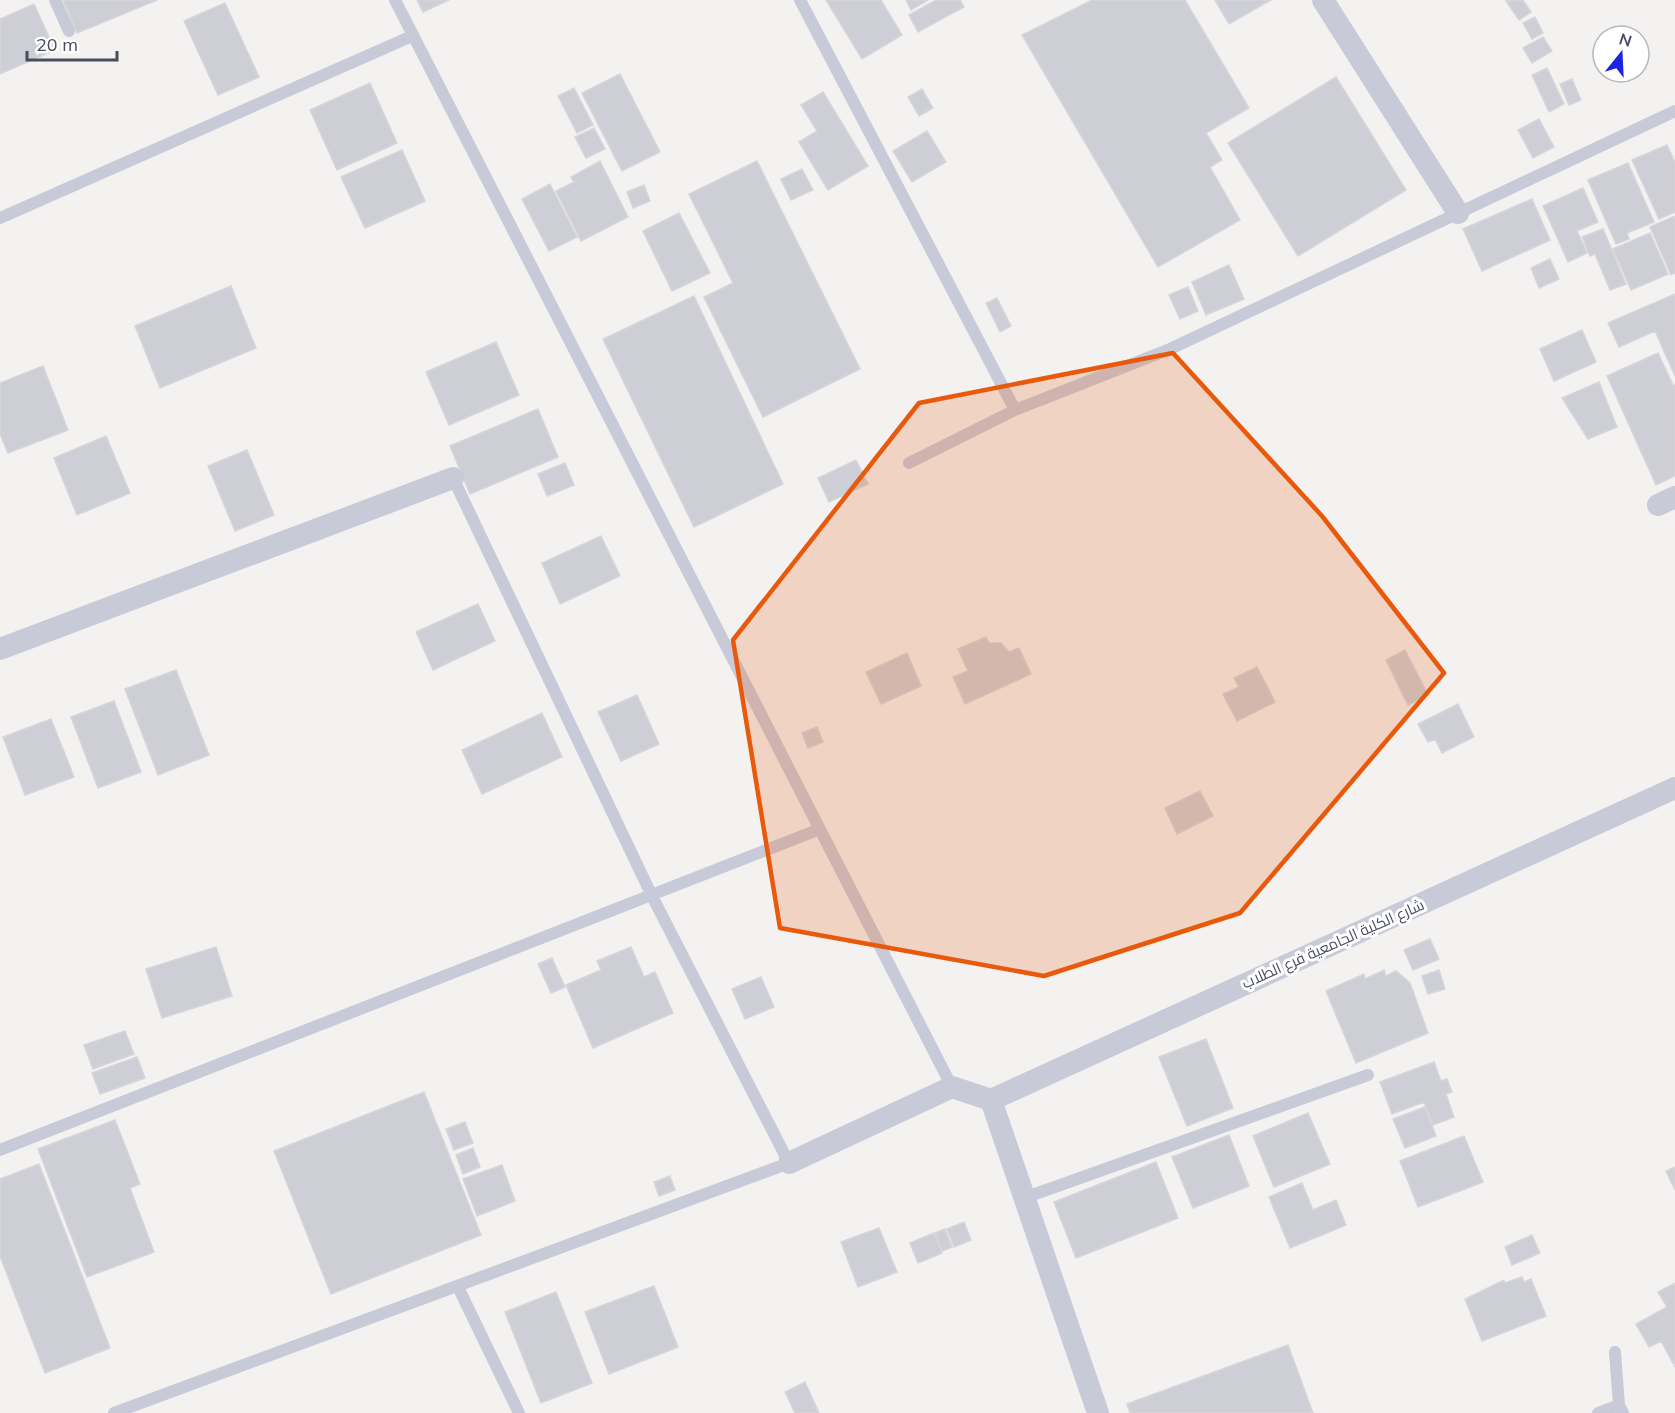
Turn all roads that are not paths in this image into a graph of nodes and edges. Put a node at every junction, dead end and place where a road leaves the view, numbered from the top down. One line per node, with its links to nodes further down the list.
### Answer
1 (55, 0): 5 (lane)
2 (395, 0): 6 (lane)
3 (800, 0): 10 (lane)
4 (1323, 0): 8 (street)
5 (69, 31)
6 (412, 36): 9 (lane); 15 (lane)
7 (1675, 111): 8 (lane)
8 (1458, 213): 10 (lane)
9 (0, 218)
10 (1015, 410): 11 (lane)
11 (909, 463)
12 (453, 478): 13 (street); 16 (lane)
13 (0, 649)
14 (1675, 788): 19 (street, شارع الكلية الجامعية فرع الطلاب)
15 (820, 829): 16 (lane); 18 (lane)
16 (652, 896): 20 (lane); 21 (lane)
17 (1368, 1075): 22 (lane)
18 (952, 1087): 19 (street); 21 (street)
19 (991, 1100): 22 (street)
20 (0, 1150)
21 (789, 1163): 23 (lane)
22 (1024, 1198): 28 (street)
23 (458, 1287): 26 (lane); 27 (lane)
24 (1615, 1352): 25 (lane)
25 (1621, 1409): 29 (lane)
26 (114, 1413)
27 (519, 1413)
28 (1098, 1413)
29 (1598, 1413)

